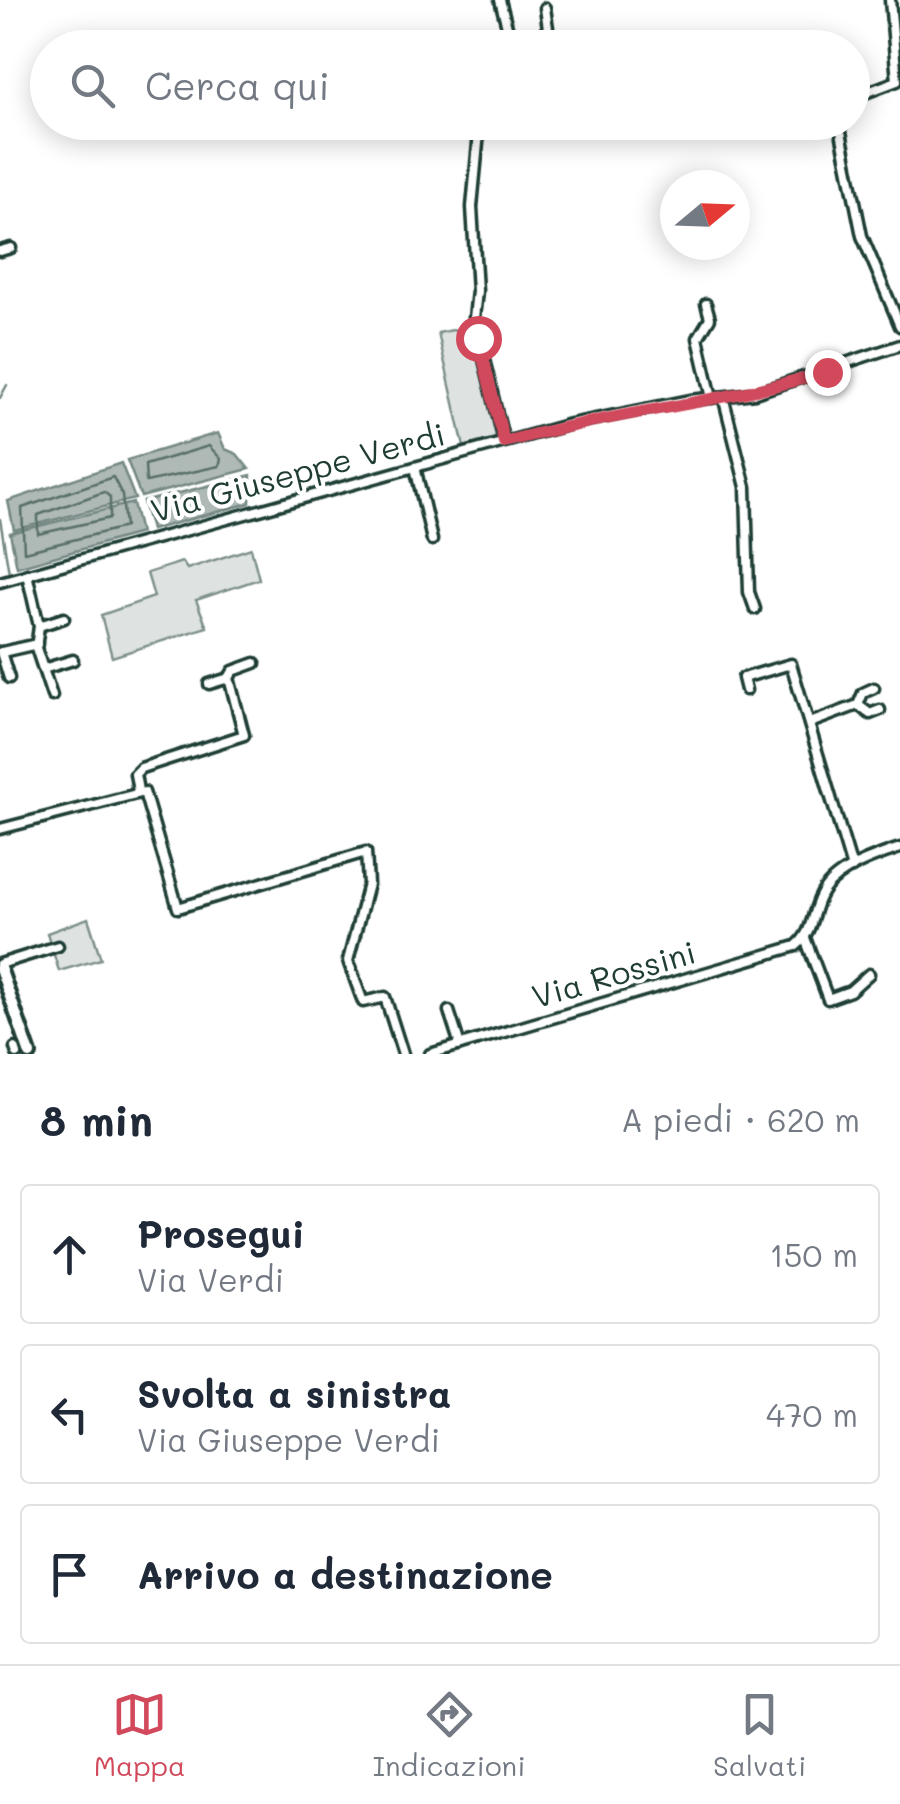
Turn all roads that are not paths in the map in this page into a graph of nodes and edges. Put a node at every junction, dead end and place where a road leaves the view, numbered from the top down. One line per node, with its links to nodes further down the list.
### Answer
1 (500, 0): 4 (street)
2 (890, 0): 6 (street)
3 (545, 8): 5 (street)
4 (508, 30)
5 (546, 30)
6 (870, 91)
7 (478, 140): 16 (street)
8 (843, 140): 12 (street)
9 (11, 248): 10 (street)
10 (0, 251)
11 (706, 304): 14 (street)
12 (900, 326)
13 (900, 346): 15 (street, Via Giuseppe Verdi)
14 (712, 398): 15 (street, Via Giuseppe Verdi); 16 (street, Via Giuseppe Verdi)
15 (724, 400): 21 (street)
16 (504, 442): 17 (street, Via Giuseppe Verdi)
17 (415, 467): 18 (street); 19 (street, Via Giuseppe Verdi)
18 (432, 540)
19 (26, 574): 20 (street, Via Giuseppe Verdi); 23 (street)
20 (0, 582)
21 (755, 609)
22 (64, 618): 23 (street)
23 (40, 626): 24 (street)
24 (36, 644): 25 (street); 28 (street)
25 (1, 650): 29 (street)
26 (73, 660): 28 (street)
27 (255, 664): 30 (street)
28 (43, 670): 34 (street)
29 (9, 678)
30 (229, 678): 31 (street); 38 (street)
31 (209, 684)
32 (874, 688): 35 (street)
33 (746, 690): 37 (street)
34 (52, 696)
35 (858, 705): 36 (street); 37 (street)
36 (880, 710)
37 (810, 724): 41 (street)
38 (138, 791): 39 (street); 49 (street)
39 (0, 829)
40 (900, 848): 41 (street)
41 (852, 868): 42 (street)
42 (805, 938): 45 (street); 47 (street, Via Rossini)
43 (58, 946): 44 (street)
44 (0, 966): 48 (main road)
45 (869, 974)
46 (449, 1011): 47 (street)
47 (460, 1045): 50 (street, Via Rossini)
48 (30, 1054)
49 (403, 1054)
50 (432, 1054)

